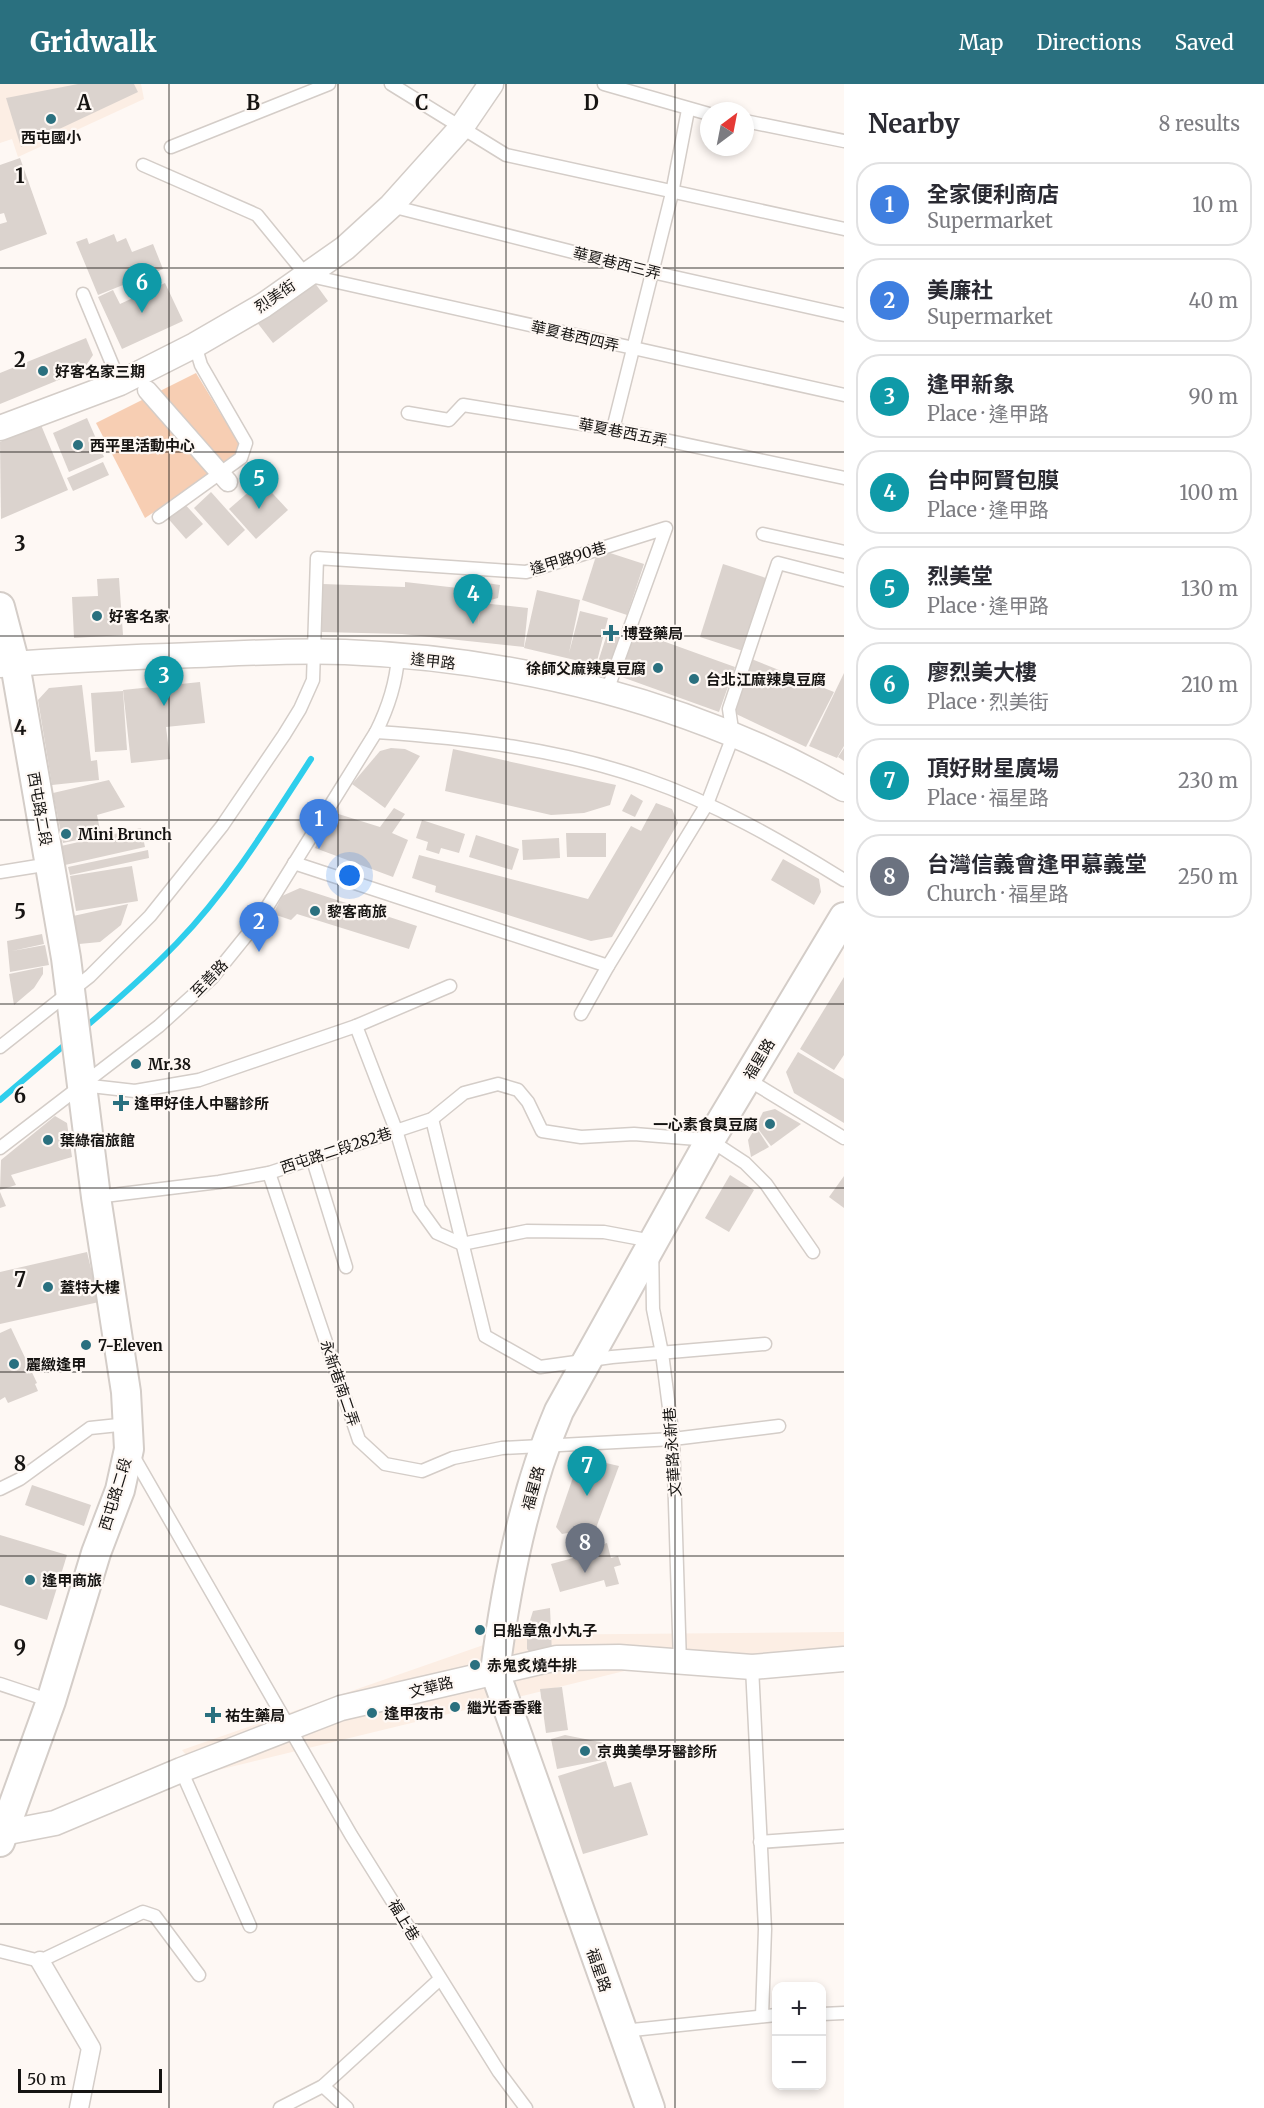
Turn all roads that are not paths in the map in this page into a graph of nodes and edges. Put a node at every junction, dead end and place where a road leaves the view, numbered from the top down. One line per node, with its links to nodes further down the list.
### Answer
1 (329, 84): 10 (lane)
2 (391, 84): 8 (lane)
3 (491, 84): 8 (street, 烈美街)
4 (604, 84): 5 (lane)
5 (688, 110): 6 (lane); 12 (lane)
6 (700, 112)
7 (754, 123): 9 (lane)
8 (461, 128): 12 (lane); 13 (street, 烈美街)
9 (844, 141)
10 (171, 147)
11 (144, 165): 16 (lane)
12 (672, 193): 14 (lane); 15 (lane)
13 (391, 206): 15 (lane, 華夏巷西三弄); 16 (street, 烈美街)
14 (844, 229)
15 (652, 272): 18 (lane, 華夏巷西三弄); 20 (lane)
16 (306, 274): 19 (street, 烈美街); 20 (lane, 華夏巷西四弄)
17 (83, 294): 21 (lane)
18 (844, 315)
19 (195, 345): 21 (street, 烈美街); 27 (lane)
20 (632, 350): 23 (lane, 華夏巷西四弄); 26 (lane)
21 (120, 383): 25 (street, 烈美街)
22 (147, 390): 27 (street)
23 (844, 395)
24 (408, 413): 26 (lane, 華夏巷西五弄)
25 (0, 428)
26 (613, 429): 28 (lane, 華夏巷西五弄)
27 (225, 478): 29 (lane)
28 (844, 478)
29 (159, 517)
30 (763, 534): 31 (lane)
31 (844, 552)
32 (843, 578): 39 (lane)
33 (0, 607): 36 (street, 西屯路二段)
34 (314, 652): 35 (street, 逢甲路); 36 (street, 逢甲路); 37 (lane, 逢甲路90巷); 49 (lane)
35 (398, 657): 37 (street, 逢甲路); 38 (lane, 至善路)
36 (8, 664): 43 (street, 西屯路二段)
37 (607, 691): 39 (street, 逢甲路)
38 (376, 732): 41 (lane); 42 (lane, 至善路)
39 (733, 736): 40 (street, 逢甲路); 41 (lane)
40 (844, 789)
41 (707, 804): 45 (lane); 47 (lane)
42 (294, 863): 47 (lane); 53 (lane, 至善路)
43 (50, 864): 44 (lane); 49 (street, 西屯路二段)
44 (0, 872)
45 (844, 880)
46 (844, 917): 54 (street, 福星路)
47 (608, 966): 50 (lane)
48 (450, 986): 51 (lane)
49 (72, 1002): 52 (lane); 53 (street, 西屯路二段)
50 (581, 1014)
51 (356, 1026): 53 (lane); 56 (lane)
52 (0, 1047)
53 (81, 1073): 59 (lane, 至善路); 62 (street, 西屯路二段)
54 (747, 1079): 57 (lane); 58 (street, 福星路)
55 (432, 1119): 56 (lane, 西屯路二段282巷); 58 (lane, 西屯路二段282巷); 64 (lane)
56 (396, 1130): 60 (lane, 西屯路二段282巷); 64 (lane)
57 (844, 1138)
58 (710, 1140): 63 (street, 福星路); 65 (lane)
59 (0, 1148)
60 (312, 1157): 61 (lane, 西屯路二段282巷); 66 (lane)
61 (269, 1173): 62 (lane, 西屯路二段282巷); 73 (lane, 永新巷南二弄)
62 (96, 1197): 71 (street, 西屯路二段)
63 (652, 1241): 64 (lane); 68 (lane, 文華路永新巷); 69 (street, 福星路)
64 (462, 1244): 69 (lane)
65 (813, 1252)
66 (346, 1267)
67 (765, 1344): 68 (lane)
68 (662, 1353): 69 (lane); 72 (lane, 文華路永新巷)
69 (585, 1362): 73 (street, 福星路)
70 (779, 1426): 72 (lane, 永新巷南二弄)
71 (128, 1436): 74 (lane); 80 (street, 西屯路二段); 81 (lane, 福上巷)
72 (673, 1439): 73 (lane, 永新巷南二弄); 76 (lane, 文華路永新巷)
73 (543, 1447): 78 (street, 福星路)
74 (0, 1489)
75 (844, 1659): 77 (street, 文華路)
76 (680, 1664): 77 (street, 文華路); 78 (street, 文華路)
77 (752, 1667): 85 (lane)
78 (495, 1672): 81 (street, 文華路); 95 (street, 福星路)
79 (0, 1684): 80 (lane)
80 (51, 1701): 83 (street, 西屯路二段)
81 (290, 1727): 82 (street, 文華路); 90 (lane, 福上巷)
82 (182, 1770): 83 (street, 文華路); 86 (lane)
83 (1, 1836)
84 (844, 1836): 85 (lane)
85 (760, 1842): 94 (lane)
86 (250, 1926)
87 (0, 1951): 88 (lane)
88 (40, 1961): 89 (lane); 97 (street)
89 (199, 1976)
90 (440, 1979): 96 (lane); 100 (lane, 福上巷)
91 (844, 2013): 92 (lane)
92 (826, 2014)
93 (772, 2015): 94 (lane)
94 (762, 2016): 95 (lane)
95 (620, 2031): 101 (street, 福星路)
96 (323, 2086): 98 (lane); 99 (lane)
97 (79, 2108)
98 (280, 2108)
99 (347, 2108)
100 (526, 2108)
101 (650, 2108)

